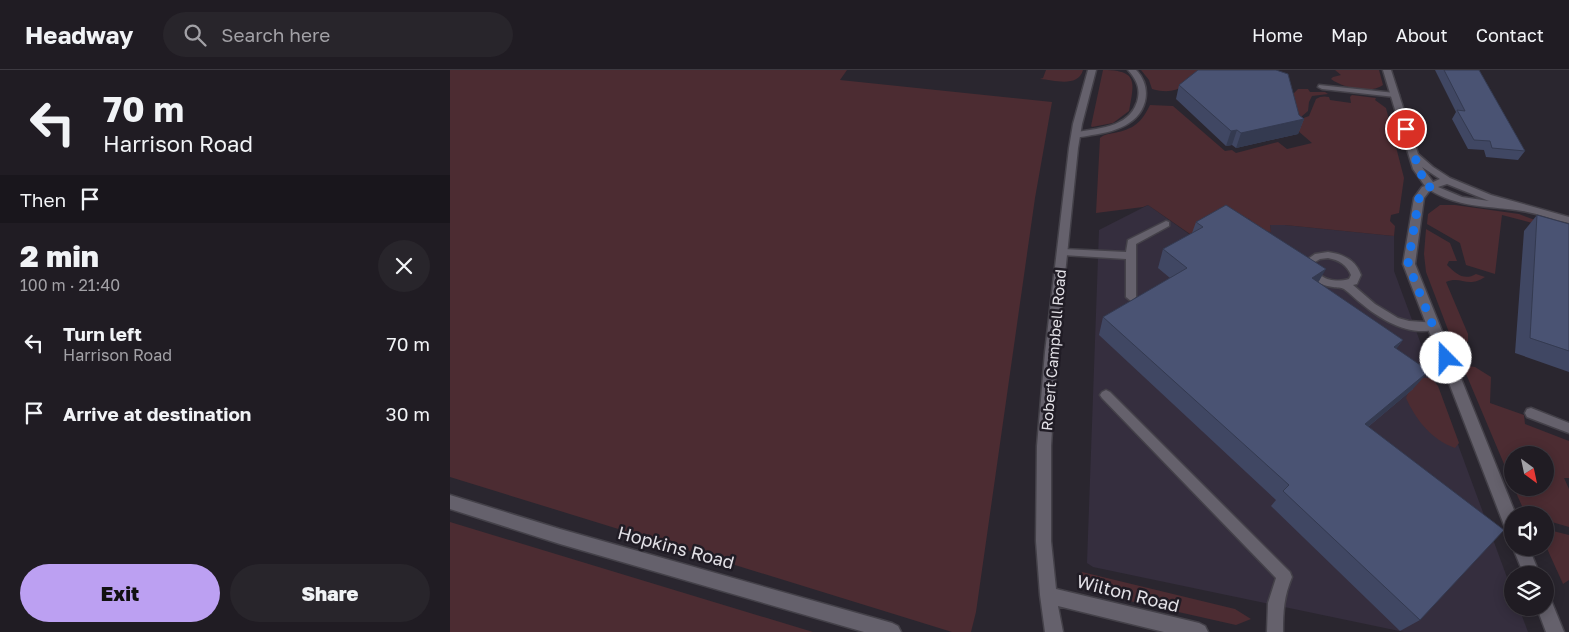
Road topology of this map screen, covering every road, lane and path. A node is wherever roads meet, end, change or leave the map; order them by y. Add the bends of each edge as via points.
1 (1092, 70) edge
2 (1132, 70) edge
3 (1387, 70) edge
4 (1322, 87) dead end
5 (1395, 95) junction
6 (1076, 135) junction
7 (1414, 154) junction
8 (1447, 180) junction
9 (1431, 186) junction
10 (1518, 207) junction
11 (1569, 220) edge
12 (1166, 224) dead end
13 (1063, 252) junction
14 (1131, 256) junction
15 (1345, 284) dead end
16 (1131, 297) dead end
17 (1433, 326) junction
18 (1106, 395) dead end
19 (1531, 413) dead end
20 (1569, 428) edge
21 (450, 502) edge
22 (1504, 506) edge
23 (1048, 595) junction
24 (1549, 616) edge
25 (892, 632) edge
26 (1054, 632) edge
27 (1200, 632) edge
28 (1275, 632) edge
29 (1555, 632) edge

1 - 6 street, Robert Campbell Road
2 - 6 lane via 1143,85 1135,115 1120,125
3 - 5 street
4 - 5 lane
5 - 7 street
6 - 13 street, Robert Campbell Road
7 - 8 street via 1430,170
7 - 9 street via 1420,173
8 - 9 street
8 - 10 street
9 - 10 street via 1460,200
9 - 17 street via 1419,198 1408,259
10 - 11 street
12 - 14 lane via 1131,242
13 - 14 lane
13 - 23 street, Robert Campbell Road via 1049,380 1044,470 1043,530
14 - 16 lane
15 - 17 lane via 1394,321
17 - 22 street
18 - 28 lane via 1285,577 1276,592
19 - 20 lane
21 - 25 street, Hopkins Road via 537,531
23 - 26 street, Robert Campbell Road
23 - 27 street, Wilton Road
24 - 29 street

